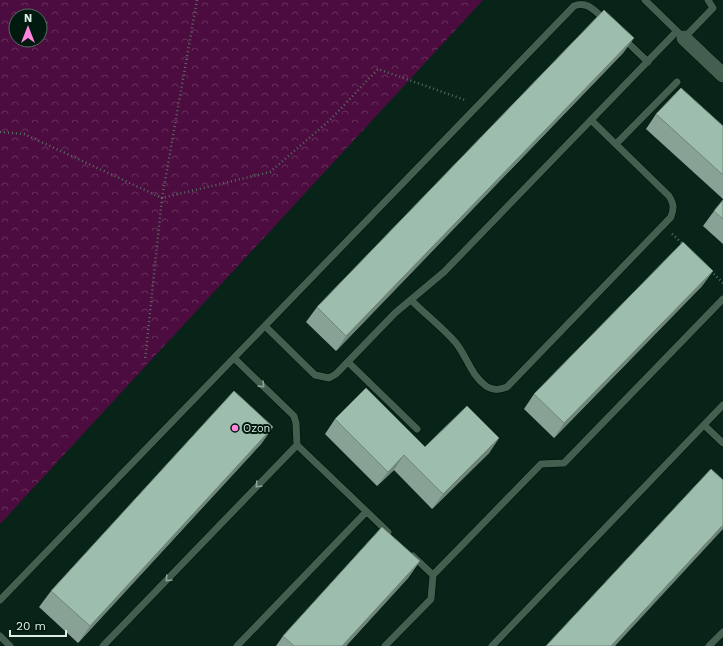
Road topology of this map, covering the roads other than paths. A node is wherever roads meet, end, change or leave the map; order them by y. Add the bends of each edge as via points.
1 (645, 0) edge
2 (708, 0) edge
3 (681, 34) junction
4 (648, 62) junction
5 (723, 75) edge
6 (677, 82) dead end
7 (591, 120) junction
8 (616, 144) junction
9 (723, 299) edge
10 (411, 300) junction
11 (265, 326) junction
12 (234, 358) junction
13 (348, 362) junction
14 (723, 405) edge
15 (704, 425) junction
16 (417, 429) dead end
17 (723, 443) edge
18 (297, 445) junction
19 (366, 512) junction
20 (394, 538) edge
21 (405, 549) edge
22 (433, 576) junction
23 (0, 600) edge
24 (723, 632) edge
25 (0, 636) edge
26 (10, 646) edge
27 (103, 646) edge
28 (237, 646) edge
29 (385, 646) edge
30 (492, 646) edge
31 (709, 646) edge

1 - 3 lane
2 - 3 lane via 713,8
3 - 4 lane
3 - 5 street
4 - 7 lane
4 - 11 lane via 591,7 579,3 574,6
6 - 8 lane
7 - 8 lane
7 - 10 lane via 444,272
8 - 10 lane via 674,202 671,217 507,387 501,390 487,387 475,375 456,344
9 - 22 lane via 564,463 541,464
10 - 13 lane
11 - 12 lane
11 - 13 lane via 322,378 336,374
12 -> 18 lane via 294,416
12 - 23 lane
13 - 16 lane
14 - 15 lane
15 - 17 lane
15 - 30 lane
18 - 19 lane
18 -> 27 lane
19 - 20 lane
19 - 28 lane
21 - 22 lane
22 - 29 lane via 431,599
24 - 31 lane
25 - 26 lane

